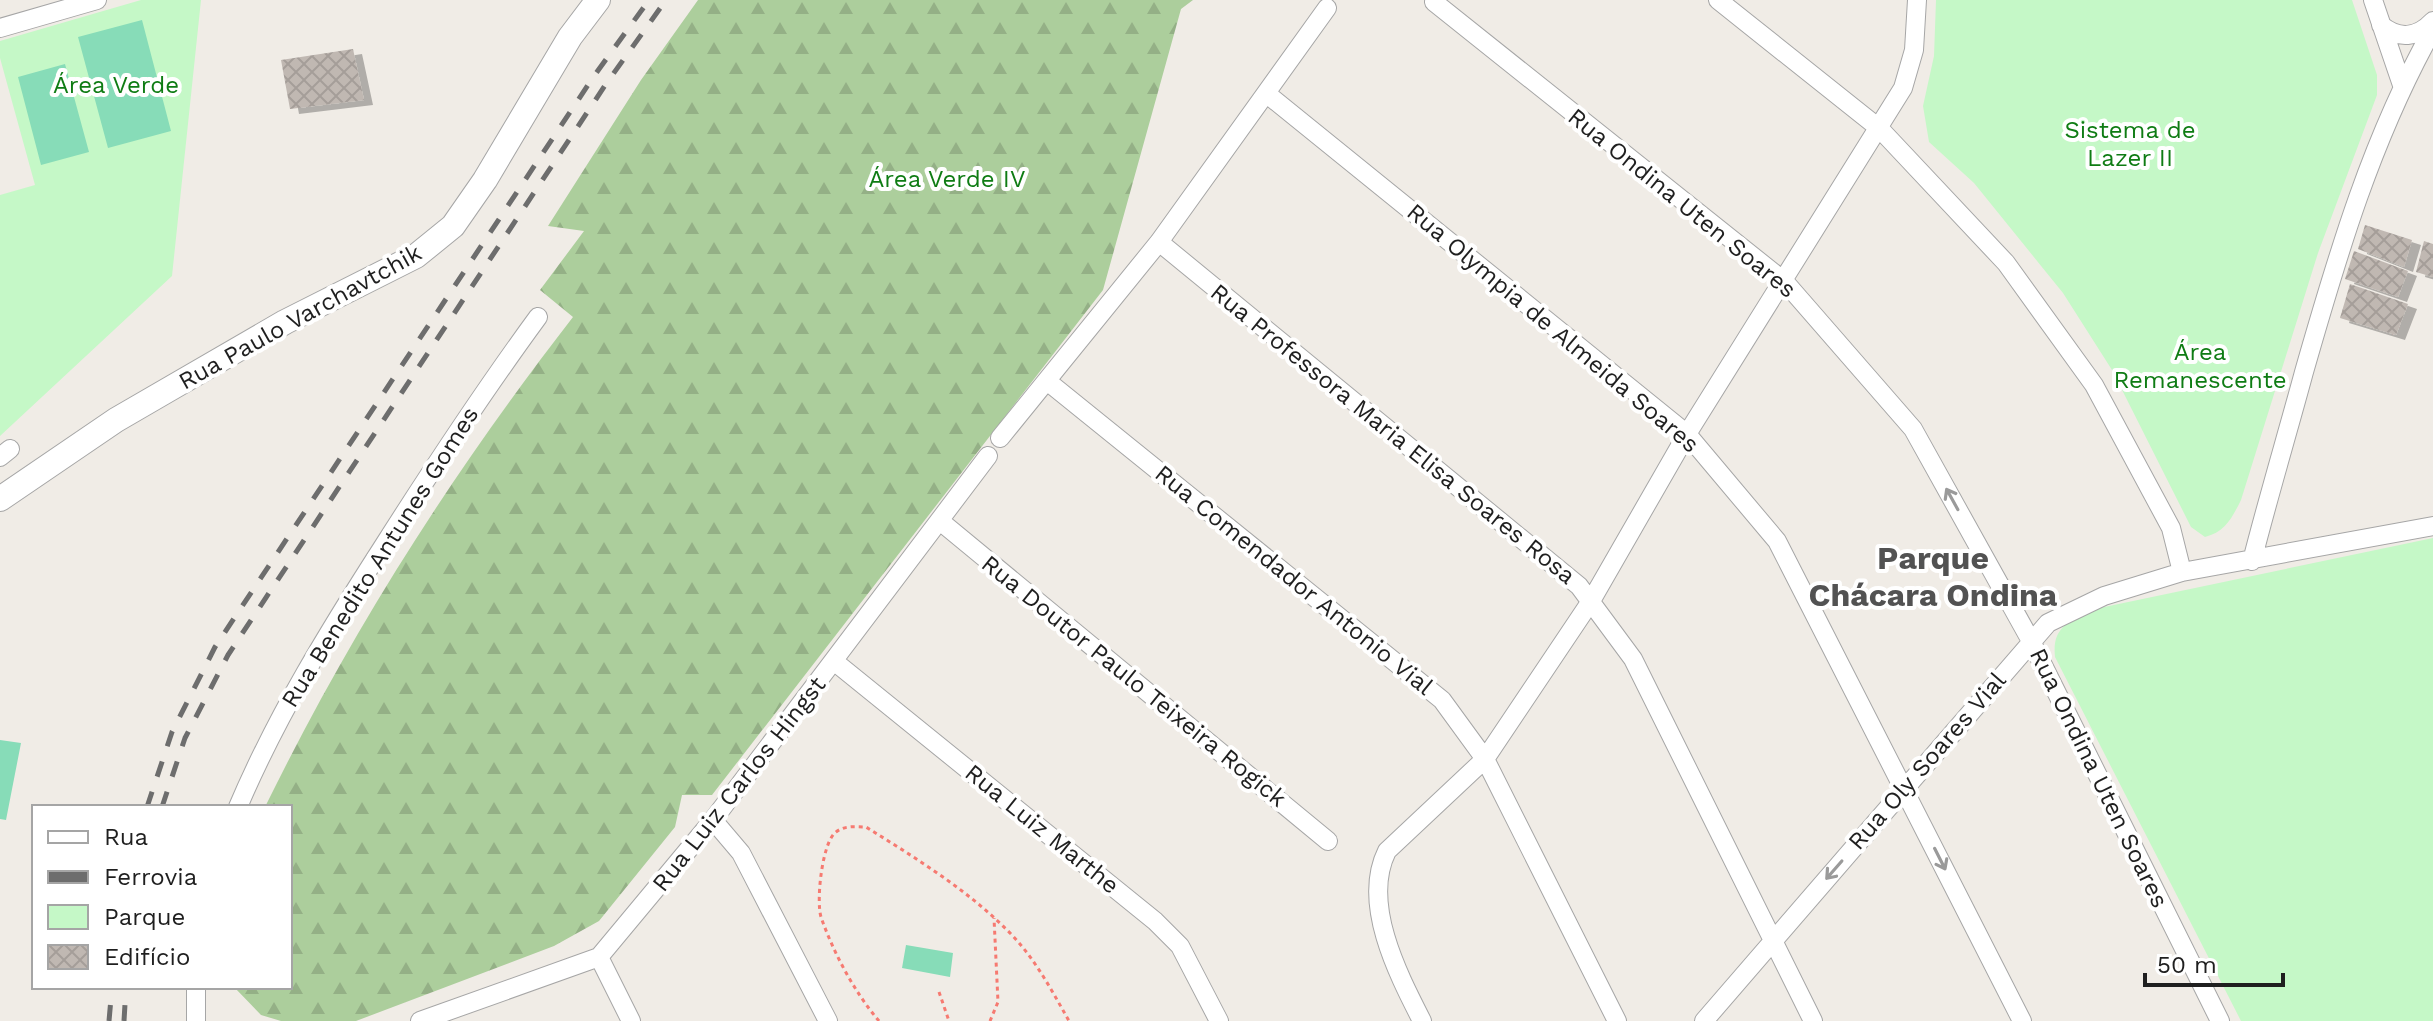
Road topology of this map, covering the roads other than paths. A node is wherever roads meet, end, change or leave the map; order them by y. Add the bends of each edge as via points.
1 (97, 0) edge
2 (598, 0) edge
3 (1917, 0) edge
4 (2373, 0) edge
5 (1433, 1) edge
6 (1721, 1) edge
7 (1332, 3) edge
8 (2433, 21) edge
9 (0, 28) edge
10 (2386, 28) junction
11 (2433, 29) edge
12 (2402, 85) junction
13 (1267, 94) junction
14 (1880, 129) junction
15 (1159, 242) junction
16 (1785, 282) junction
17 (538, 317) dead end
18 (1047, 381) junction
19 (1687, 434) junction
20 (1000, 438) dead end
21 (988, 456) dead end
22 (0, 499) edge
23 (940, 521) junction
24 (2433, 526) edge
25 (2252, 561) junction
26 (2182, 572) junction
27 (1591, 601) junction
28 (2031, 641) junction
29 (835, 662) junction
30 (1485, 759) junction
31 (1905, 789) junction
32 (239, 805) edge
33 (713, 820) junction
34 (1328, 841) dead end
35 (1773, 940) junction
36 (599, 957) junction
37 (196, 989) edge
38 (431, 1019) edge
39 (196, 1021) edge
40 (631, 1021) edge
41 (828, 1021) edge
42 (1219, 1021) edge
43 (1422, 1021) edge
44 (1617, 1021) edge
45 (1704, 1021) edge
46 (1813, 1021) edge
47 (2022, 1021) edge
48 (2220, 1021) edge

1 - 9 street
2 - 22 street, Rua Paulo Varchavtchik via 453,226 416,256 285,322 116,420
3 - 14 street via 1914,50 1903,88
4 - 10 street
5 - 16 street, Rua Ondina Uten Soares
6 - 14 street
7 - 13 street
8 - 10 street via 2414,36
10 - 12 street
11 - 12 street
12 - 25 street via 2340,247
13 - 15 street
13 - 19 street, Rua Olympia de Almeida Soares
14 - 16 street
14 - 26 street via 2006,263 2094,385 2171,528
15 - 18 street
15 - 27 street, Rua Professora Maria Elisa Soares Rosa
16 - 19 street
28 -> 16 street, Rua Ondina Uten Soares via 1913,429
17 - 32 street, Rua Benedito Antunes Gomes via 469,412 305,671
18 - 20 street
18 - 30 street, Rua Comendador Antonio Vial via 1442,700
19 - 27 street
19 - 31 street, Rua Olympia de Almeida Soares via 1777,541
21 - 23 street, Rua Luiz Carlos Hingst
23 - 29 street, Rua Luiz Carlos Hingst
23 - 34 street, Rua Doutor Paulo Teixeira Rogick
24 - 25 street, Rua Oly Soares Vial
25 - 26 street, Rua Oly Soares Vial
26 - 28 street, Rua Oly Soares Vial via 2075,607
27 - 30 street
27 - 35 street, Rua Professora Maria Elisa Soares Rosa via 1633,659
28 - 31 street, Rua Oly Soares Vial
28 - 48 street, Rua Ondina Uten Soares
29 - 33 street, Rua Luiz Carlos Hingst
29 - 42 street, Rua Luiz Marthe via 1155,921 1180,946
30 - 43 street via 1387,851 1378,873 1390,957
30 - 44 street, Rua Comendador Antonio Vial
31 -> 35 street, Rua Oly Soares Vial
31 -> 47 street, Rua Olympia de Almeida Soares
33 - 36 street, Rua Luiz Carlos Hingst
33 - 41 street via 741,853
35 - 45 street, Rua Oly Soares Vial
35 - 46 street, Rua Professora Maria Elisa Soares Rosa
36 - 38 street
36 - 40 street
37 - 39 street

